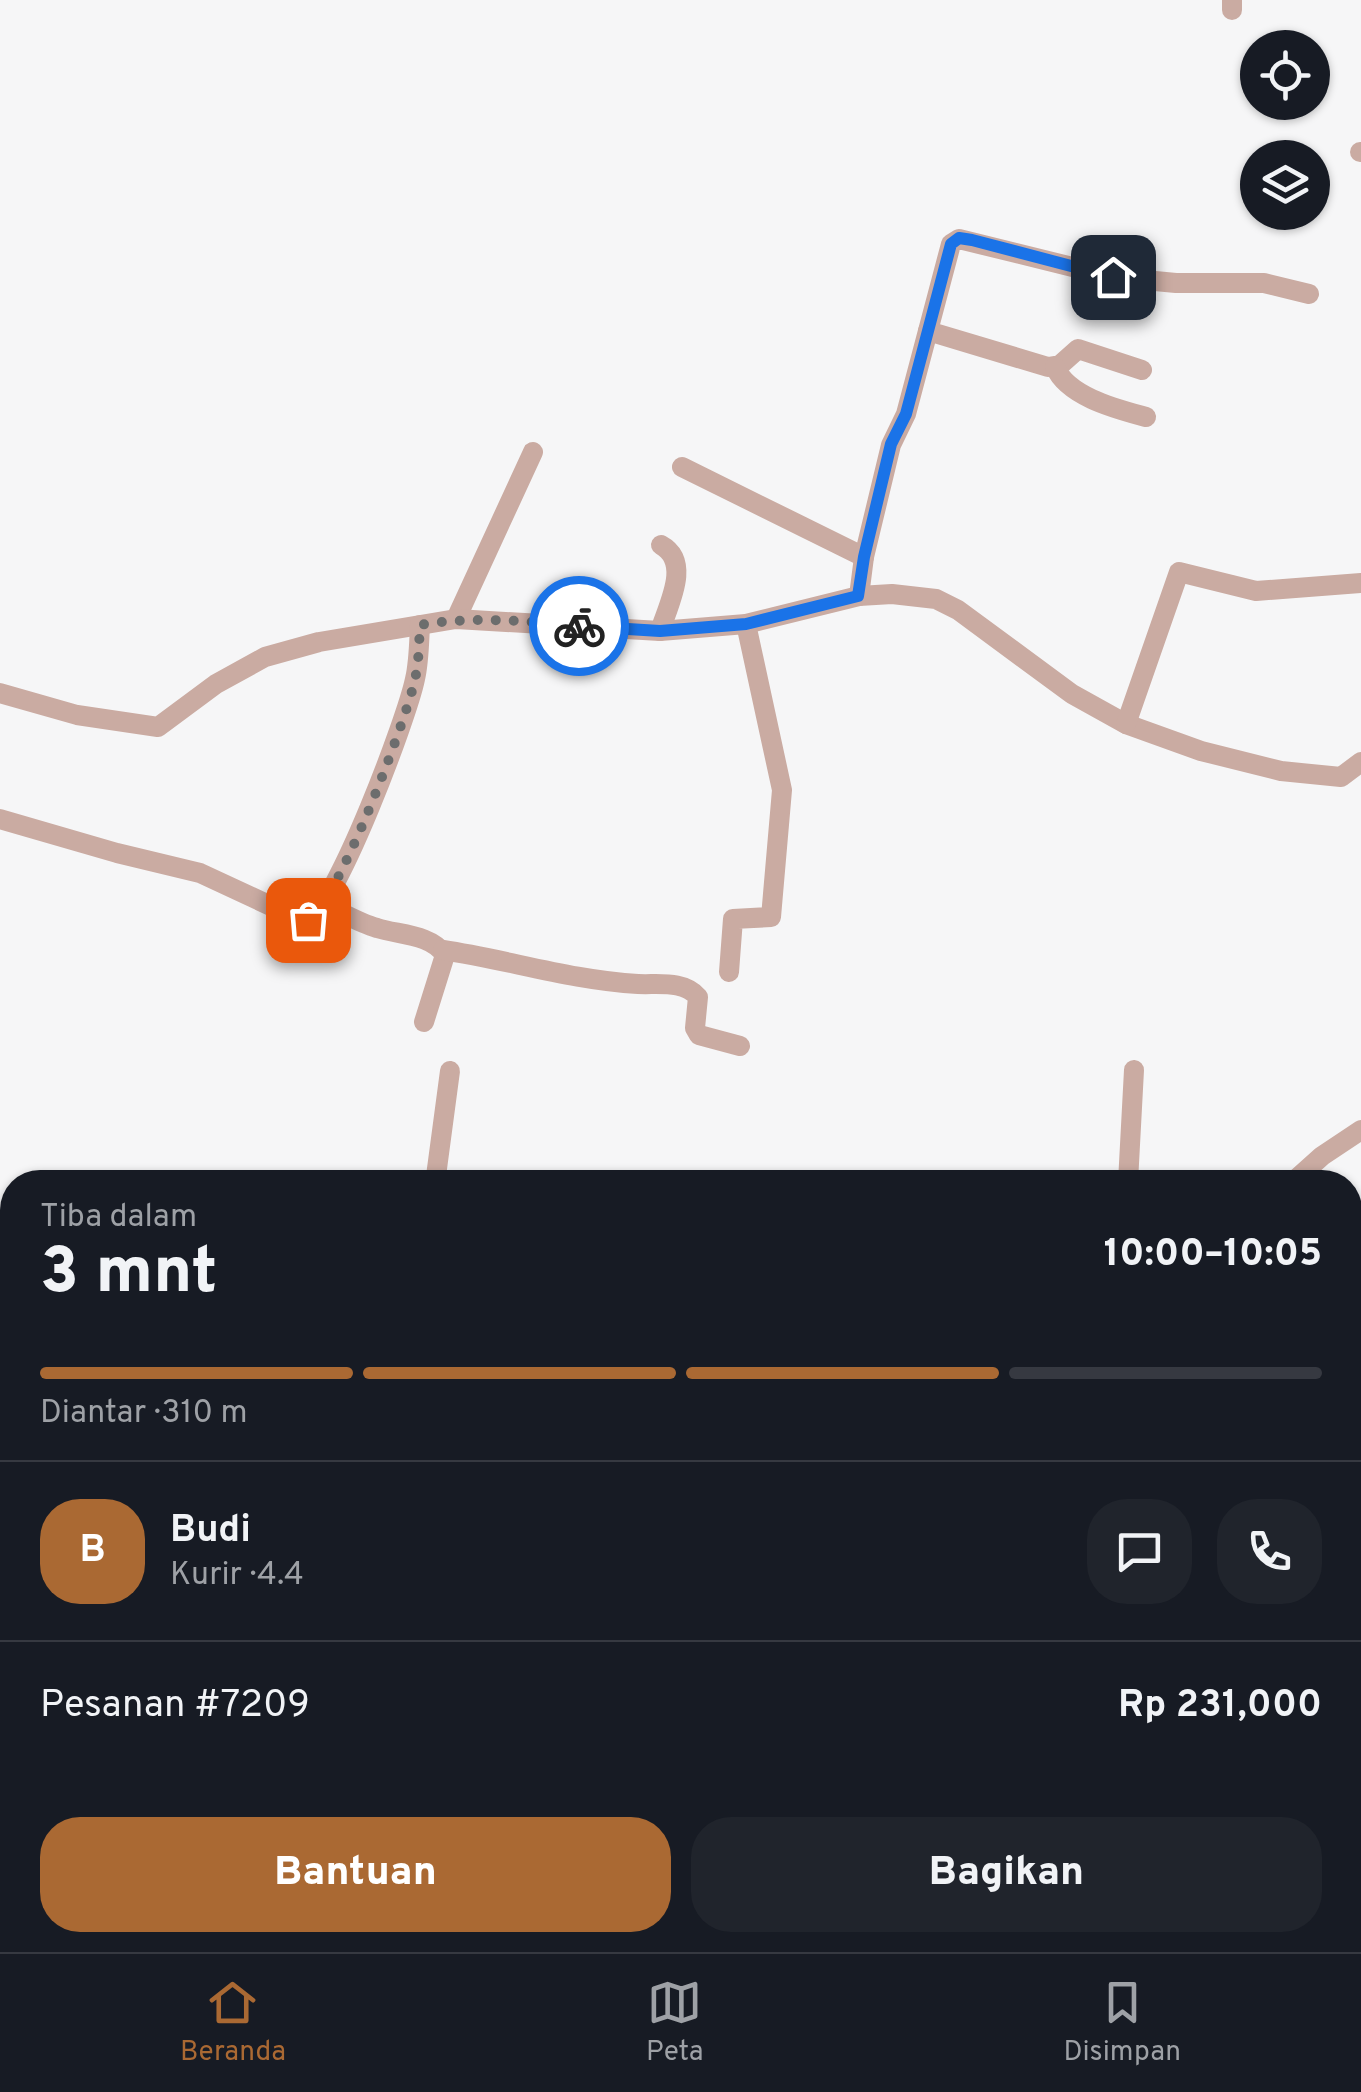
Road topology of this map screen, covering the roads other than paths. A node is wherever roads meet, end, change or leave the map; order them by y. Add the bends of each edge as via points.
1 (1309, 294) dead end
2 (928, 331) junction
3 (1055, 368) junction
4 (1142, 370) dead end
5 (1146, 417) dead end
6 (533, 452) dead end
7 (682, 468) dead end
8 (661, 546) dead end
9 (864, 557) junction
10 (1361, 583) edge
11 (858, 596) junction
12 (456, 619) junction
13 (746, 624) junction
14 (420, 625) junction
15 (660, 631) junction
16 (0, 693) edge
17 (1126, 724) junction
18 (1361, 762) edge
19 (0, 819) edge
20 (324, 904) junction
21 (443, 950) junction
22 (729, 972) dead end
23 (424, 1022) dead end
24 (740, 1046) dead end
25 (1134, 1070) dead end
26 (450, 1071) dead end
27 (1361, 1130) edge
28 (437, 1170) edge
29 (1129, 1170) edge
30 (1306, 1170) edge
31 (0, 1588) edge
32 (0, 1633) edge

1 - 2 street via 1264,283 1113,277 959,238 951,244
2 - 3 street
2 - 9 street
3 - 4 street via 1078,349
3 - 5 street via 1060,380 1080,391
6 - 12 street
7 - 9 street
8 - 15 street via 677,560 677,572
9 - 11 street
10 - 17 street via 1256,591 1179,572
11 - 13 street
11 - 17 street via 936,599
12 - 14 street
12 - 15 street
13 - 15 street
13 - 22 street via 782,790 771,917 733,919
14 - 16 street via 265,657 158,726 78,715
14 - 20 street via 405,714
17 - 18 street via 1280,771 1340,777
19 - 20 street via 200,873 301,920
20 - 21 street
21 - 23 street
21 - 24 street via 584,978 684,987 698,997 699,1035
25 - 29 street
26 - 28 street
27 - 30 street
31 - 32 street

